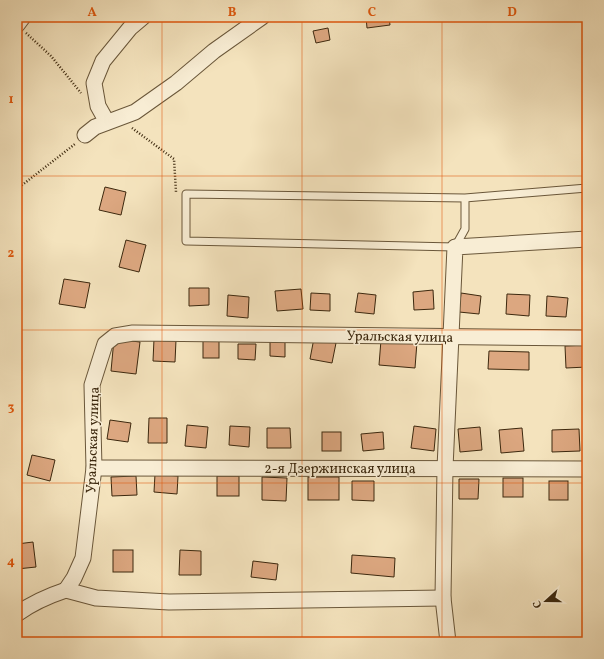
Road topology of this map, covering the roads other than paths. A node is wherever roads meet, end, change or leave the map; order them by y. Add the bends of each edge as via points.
1 (23, 17) edge
2 (144, 17) edge
3 (262, 17) edge
4 (17, 24) edge
5 (114, 121) junction
6 (85, 136) road end
7 (587, 188) edge
8 (464, 198) junction
9 (587, 239) edge
10 (455, 246) junction
11 (451, 337) junction
12 (587, 338) edge
13 (94, 468) junction
14 (445, 468) junction
15 (587, 469) edge
16 (66, 590) junction
17 (443, 598) junction
18 (17, 614) edge
19 (448, 642) edge

1 - 4 street
2 - 5 street via 130,28 102,61 94,83 98,106
3 - 5 street via 135,112
5 - 6 street via 95,127
7 - 8 lane
8 - 10 lane via 465,229
8 - 10 lane via 186,194 186,241
9 - 10 street
10 - 11 street
11 - 12 street, Уральская улица
11 - 13 street, Уральская улица via 133,333 115,336 105,344 92,386
11 - 14 street
13 - 14 street, 2-я Дзержинская улица
13 - 16 street, Уральская улица via 83,558
14 - 15 street, 2-я Дзержинская улица
14 - 17 street
16 - 17 street via 96,598 169,602
16 - 18 street via 28,606
17 - 19 street

